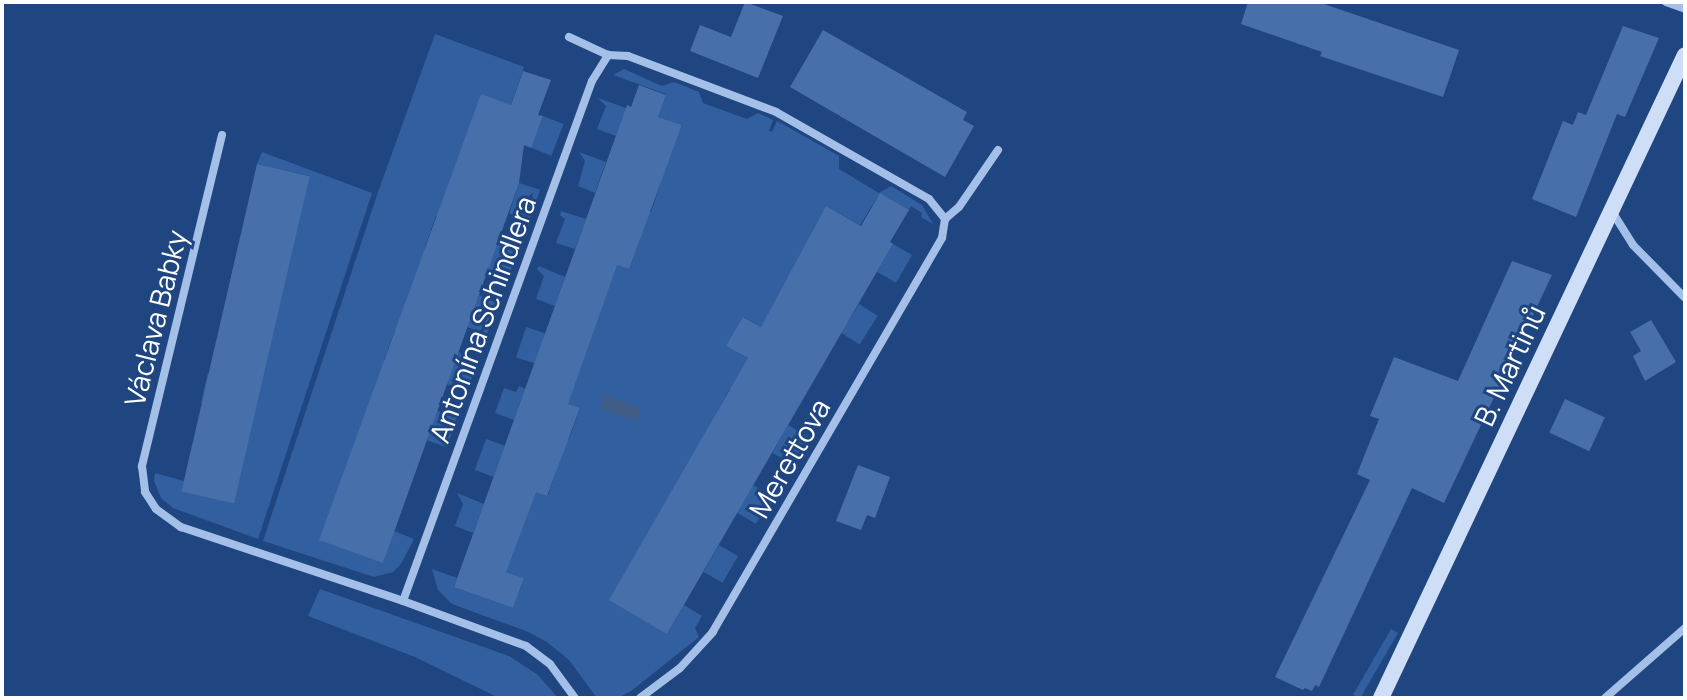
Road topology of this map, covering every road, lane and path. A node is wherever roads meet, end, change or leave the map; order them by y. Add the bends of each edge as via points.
1 (1666, 2) edge
2 (1685, 9) edge
3 (569, 37) dead end
4 (608, 55) junction
5 (1685, 55) edge
6 (222, 135) dead end
7 (998, 150) dead end
8 (1611, 210) junction
9 (945, 219) junction
10 (1685, 298) edge
11 (403, 601) junction
12 (1685, 628) edge
13 (575, 698) edge
14 (640, 698) edge
15 (1381, 698) edge
16 (1605, 698) edge

1 - 2 street
3 - 4 street
4 - 9 street via 628,56 776,112 929,199
4 - 11 street, Antonína Schindlera via 595,70
5 - 8 street, B. Martinů
6 - 11 street, Václava Babky via 141,471 145,492 156,509 181,527
7 - 9 street, Merettova
8 - 10 street via 1633,245
8 - 15 street, B. Martinů
9 - 14 street, Merettova via 942,238 713,632 680,668
11 - 13 street via 538,653
12 - 16 street

